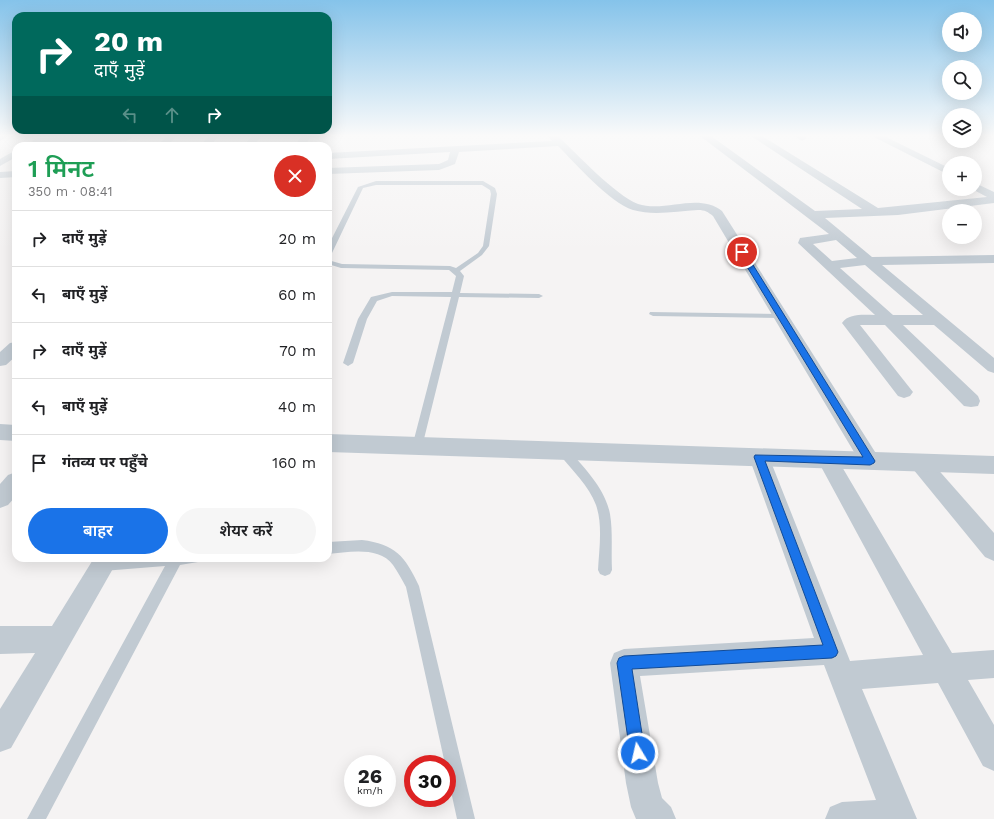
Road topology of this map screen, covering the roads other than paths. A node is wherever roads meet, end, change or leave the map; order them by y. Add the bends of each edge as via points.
1 (12, 174) edge
2 (594, 174) edge
3 (758, 174) edge
4 (816, 174) edge
5 (0, 175) edge
6 (982, 190) edge
7 (994, 197) edge
8 (994, 200) edge
9 (875, 212) junction
10 (814, 215) junction
11 (840, 236) junction
12 (332, 244) edge
13 (994, 259) edge
14 (868, 261) junction
15 (332, 263) edge
16 (828, 265) junction
17 (456, 271) junction
18 (455, 294) junction
19 (539, 296) dead end
20 (653, 314) dead end
21 (782, 316) junction
22 (889, 320) junction
23 (939, 320) junction
24 (12, 350) edge
25 (0, 361) edge
26 (348, 363) dead end
27 (994, 367) edge
28 (904, 392) dead end
29 (971, 401) dead end
30 (0, 432) edge
31 (12, 433) edge
32 (332, 443) edge
33 (417, 446) junction
34 (564, 452) junction
35 (759, 457) junction
36 (828, 461) junction
37 (870, 461) junction
38 (920, 462) junction
39 (991, 467) edge
40 (12, 485) edge
41 (0, 498) edge
42 (332, 548) edge
43 (994, 550) edge
44 (104, 562) edge
45 (174, 562) edge
46 (605, 570) dead end
47 (59, 639) junction
48 (0, 640) edge
49 (836, 664) junction
50 (994, 664) edge
51 (944, 668) junction
52 (0, 737) edge
53 (994, 755) edge
54 (899, 817) edge
55 (36, 819) edge
56 (466, 819) edge
57 (659, 819) edge
58 (842, 819) edge

1 - 5 street
2 - 21 street via 630,205 649,208 698,207 713,210 718,214
3 - 10 street
4 - 9 street
6 - 7 street
8 - 9 street
9 - 10 street
10 - 11 street
11 - 14 street
11 - 16 street via 805,241 807,246
12 - 17 lane via 361,187 376,183 483,183 493,189 494,194 486,246 480,254
13 - 14 street
14 - 16 street
14 - 23 street
15 - 17 lane via 341,266 437,267
16 - 22 street
17 - 18 lane via 460,276
18 - 19 lane
18 - 26 lane via 392,294 373,300 367,308
18 - 33 lane
20 - 21 lane
21 - 37 street
22 - 23 street
22 - 28 street via 857,320 850,323
22 - 29 street
23 - 27 street
24 - 25 street
30 - 31 street
32 - 33 street
33 - 34 street
34 - 35 street
34 - 46 lane via 600,501 604,513
35 - 36 street
35 - 49 street
36 - 37 street
36 - 51 street
37 - 38 street
38 - 39 street
38 - 43 street
40 - 41 street
42 - 56 lane via 379,548 397,560 412,586
44 - 47 street
45 - 55 lane
47 - 48 street
47 - 52 street
49 - 51 street
49 - 54 street
49 - 57 street via 624,663 642,784 648,806
50 - 51 street
51 - 53 street
54 - 58 street

